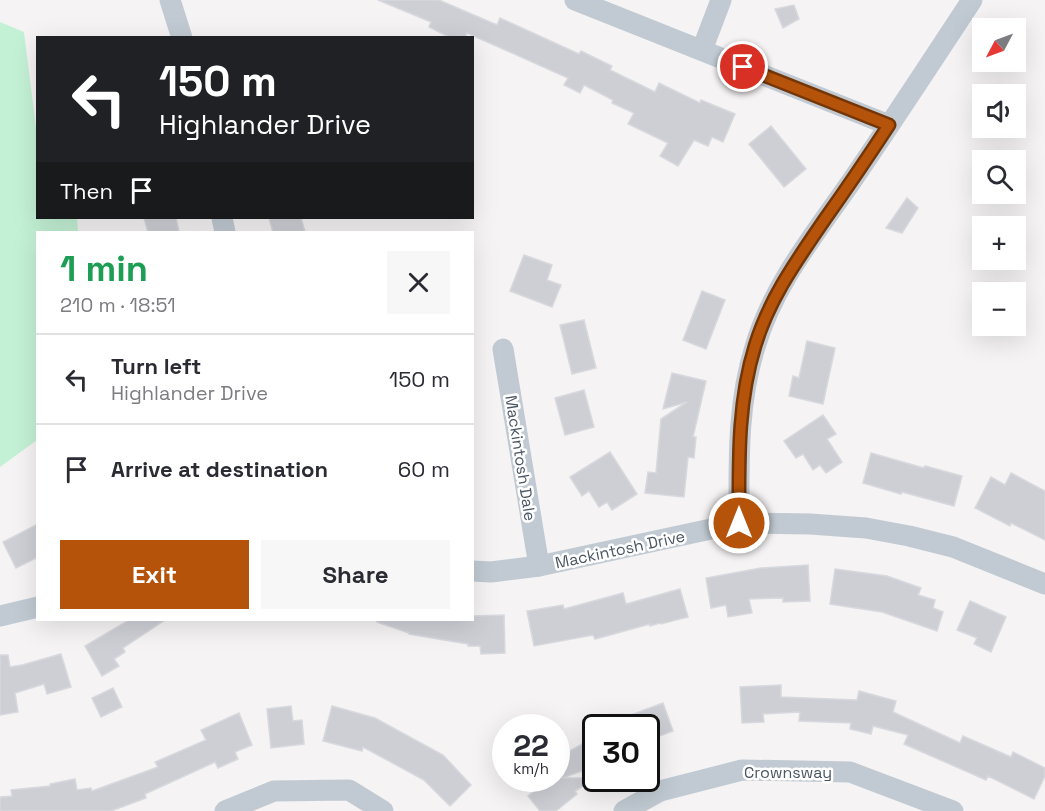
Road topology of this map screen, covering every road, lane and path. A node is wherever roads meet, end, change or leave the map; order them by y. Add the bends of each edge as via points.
1 (170, 0) edge
2 (575, 0) edge
3 (721, 0) edge
4 (972, 0) edge
5 (181, 36) edge
6 (702, 50) junction
7 (889, 125) junction
8 (503, 349) dead end
9 (739, 523) junction
10 (539, 566) junction
11 (474, 571) edge
12 (1045, 584) edge
13 (36, 607) edge
14 (0, 616) edge
15 (225, 811) edge
16 (383, 811) edge
17 (624, 811) edge
18 (953, 811) edge

1 - 5 street
2 - 6 street
3 - 6 street
4 - 7 street
6 - 7 street
7 - 9 street via 787,276 754,347 739,435
8 - 10 street, Mackintosh Dale
9 - 10 street, Mackintosh Drive
9 - 12 street, Mackintosh Drive via 866,528 909,536 953,547
10 - 11 street, Mackintosh Drive
13 - 14 street
15 - 16 street via 274,791 349,790
17 - 18 street, Crownsway via 660,791 742,770 850,772

